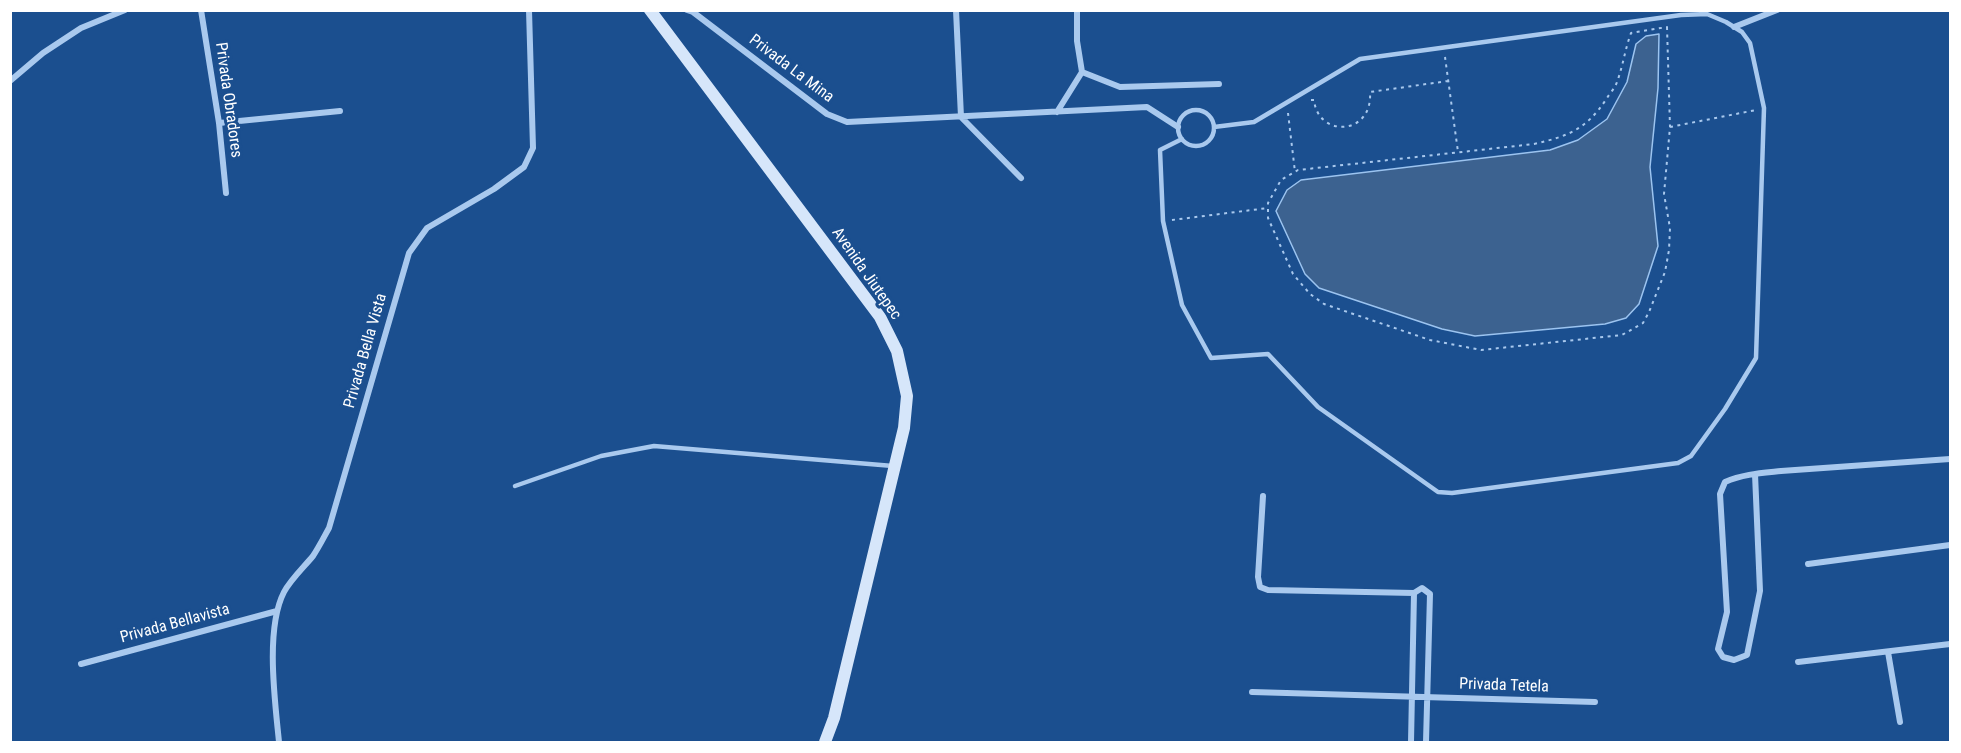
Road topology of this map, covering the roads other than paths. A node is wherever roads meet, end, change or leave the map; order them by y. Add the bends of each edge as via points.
1 (125, 10) edge
2 (201, 10) edge
3 (529, 10) edge
4 (650, 10) edge
5 (687, 10) edge
6 (956, 10) edge
7 (1077, 10) edge
8 (1777, 10) edge
9 (1734, 27) junction
10 (1082, 72) junction
11 (10, 81) edge
12 (1219, 84) dead end
13 (340, 111) dead end
14 (1057, 112) junction
15 (961, 117) junction
16 (219, 123) junction
17 (1214, 127) junction
18 (1178, 128) junction
19 (1182, 139) junction
20 (1022, 178) dead end
21 (226, 193) dead end
22 (1950, 459) edge
23 (896, 466) junction
24 (1755, 474) junction
25 (515, 486) dead end
26 (1263, 496) dead end
27 (1950, 544) edge
28 (1808, 564) dead end
29 (1414, 593) junction
30 (277, 610) junction
31 (1950, 644) edge
32 (1888, 652) junction
33 (1798, 662) dead end
34 (81, 664) dead end
35 (1252, 692) dead end
36 (1412, 697) junction
37 (1427, 697) junction
38 (1595, 702) dead end
39 (1900, 722) dead end
40 (279, 742) edge
41 (825, 742) edge
42 (1411, 742) edge
43 (1426, 742) edge

1 - 11 street via 81,28
2 - 16 street, Privada Obradores
3 - 30 street, Privada Bella Vista via 533,148 524,167 427,228 409,253 329,528 315,553 285,590
4 - 23 main road, Avenida Jiutepec via 880,317 897,351 908,396
5 - 15 street, Privada La Mina via 827,114 848,122
6 - 15 street
7 - 10 street
8 - 9 street
9 - 17 lane via 1707,14 1681,15 1360,59 1254,122
9 - 19 lane via 1750,43 1764,108 1756,358 1691,456 1678,463 1438,492 1318,407 1268,354 1211,358 1182,305 1163,221 1160,150
10 - 12 street via 1120,87
10 - 14 street
13 - 16 street
14 - 15 street, Privada La Mina
14 - 18 street, Privada La Mina via 1147,107
15 - 20 street
16 - 21 street, Privada Obradores
17 - 18 lane via 1208,114 1197,110 1186,113
17 - 19 lane via 1204,144 1192,146
18 - 19 lane
22 - 24 street
23 - 25 lane via 654,446 601,456
23 - 41 main road, Avenida Jiutepec
24 - 24 street via 1760,591 1747,655 1734,660 1723,657 1718,649 1727,612 1720,494 1725,482
26 - 29 street via 1260,587
27 - 28 street
29 - 36 street
29 - 37 street via 1422,588 1430,594
30 - 34 street, Privada Bellavista
30 - 40 street, Privada Bella Vista via 274,633
31 - 32 street
32 - 33 street
32 - 39 street
35 - 36 street, Privada Tetela
36 - 37 street, Privada Tetela
36 - 42 street
37 - 38 street, Privada Tetela
37 - 43 street

